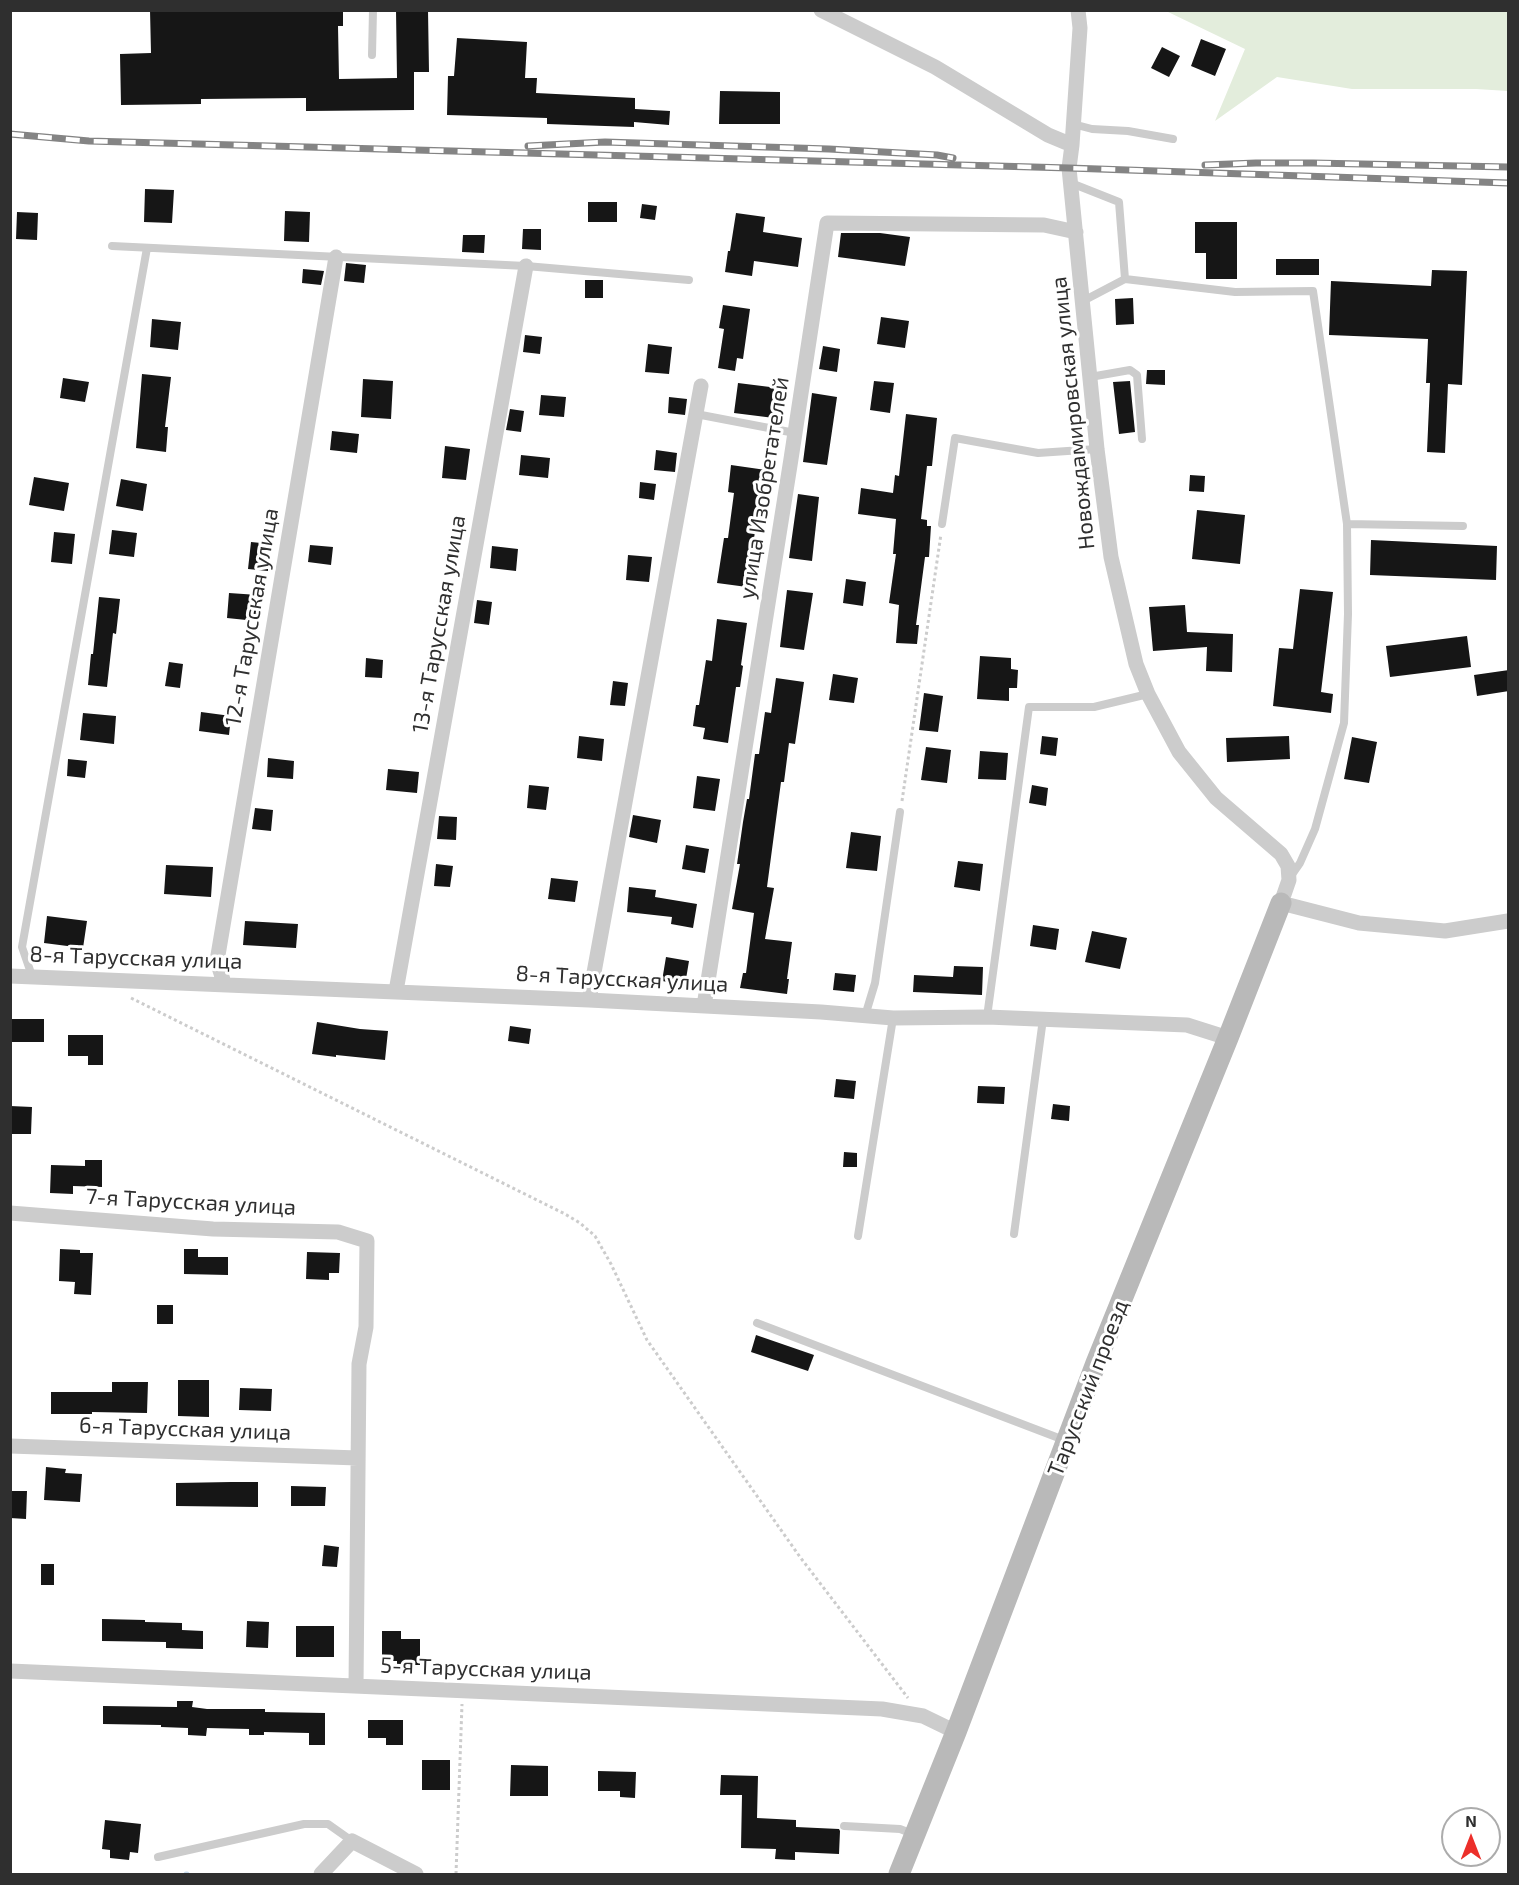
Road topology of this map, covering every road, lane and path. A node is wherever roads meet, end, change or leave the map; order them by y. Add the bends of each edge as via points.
1 (374, 10) edge
2 (821, 10) edge
3 (1078, 10) edge
4 (372, 55) dead end
5 (1073, 124) junction
6 (1173, 139) dead end
7 (1072, 145) junction
8 (1071, 183) junction
9 (1076, 232) junction
10 (112, 246) dead end
11 (147, 248) junction
12 (336, 257) junction
13 (526, 266) junction
14 (1125, 279) junction
15 (689, 280) dead end
16 (1083, 302) junction
17 (1090, 377) junction
18 (701, 386) dead end
19 (696, 414) junction
20 (795, 433) junction
21 (1142, 439) dead end
22 (1096, 449) junction
23 (942, 524) joint
24 (1347, 524) junction
25 (1463, 526) dead end
26 (1148, 694) junction
27 (900, 812) joint
28 (1289, 880) junction
29 (1281, 903) junction
30 (1509, 921) edge
31 (10, 976) edge
32 (32, 976) junction
33 (224, 983) junction
34 (396, 991) junction
35 (128, 996) dead end
36 (589, 1000) junction
37 (704, 1006) junction
38 (865, 1016) junction
39 (987, 1017) junction
40 (893, 1018) junction
41 (1043, 1019) junction
42 (1228, 1038) junction
43 (10, 1213) edge
44 (1014, 1234) dead end
45 (858, 1236) dead end
46 (757, 1323) dead end
47 (1067, 1441) junction
48 (10, 1446) edge
49 (358, 1458) junction
50 (10, 1671) edge
51 (356, 1686) junction
52 (463, 1691) junction
53 (923, 1716) junction
54 (956, 1732) junction
55 (844, 1826) dead end
56 (915, 1835) junction
57 (352, 1840) junction
58 (158, 1857) dead end
59 (321, 1875) edge
60 (416, 1875) edge
61 (456, 1875) edge
62 (899, 1875) edge

1 - 4 lane
2 - 7 street via 935,67 1048,135
3 - 5 street, Новождамировская улица
5 - 6 lane
5 - 7 street, Новождамировская улица
7 - 8 street, Новождамировская улица
8 - 9 street, Новождамировская улица
8 - 14 lane via 1119,202
9 - 16 street, Новождамировская улица
9 - 20 street, улица Изобретателей via 1044,225 827,223
10 - 11 lane
11 - 12 lane
11 - 32 lane via 22,947
12 - 13 lane
12 - 33 street, 12-я Тарусская улица via 217,961
13 - 15 lane
13 - 34 street, 13-я Тарусская улица
14 - 16 lane
14 - 24 lane via 1235,292 1313,291
16 - 17 street, Новождамировская улица
17 - 21 lane via 1130,370 1137,375
17 - 22 street, Новождамировская улица
18 - 19 street
19 - 20 lane
19 - 36 street
20 - 37 street, улица Изобретателей
22 - 23 lane via 1038,453 955,438
22 - 26 street, Новождамировская улица via 1111,557 1136,664
23 - 27 path
24 - 25 lane
24 - 28 lane via 1344,723 1314,829
26 - 28 street, Новождамировская улица via 1179,752 1216,798 1281,854 1288,866
26 - 39 lane via 1094,707 1029,707
27 - 38 lane via 875,983
28 - 29 street
29 - 30 street via 1359,923 1444,931
29 - 42 street, Тарусский проезд
31 - 32 street, 8-я Тарусская улица
32 - 33 street, 8-я Тарусская улица
33 - 34 street, 8-я Тарусская улица
34 - 36 street, 8-я Тарусская улица
35 - 53 path via 565,1214 595,1236 646,1340 800,1557
36 - 37 street, 8-я Тарусская улица
37 - 38 street, 8-я Тарусская улица
38 - 40 street, 8-я Тарусская улица
39 - 40 street, 8-я Тарусская улица
39 - 41 street, 8-я Тарусская улица
40 - 45 lane
41 - 42 street, 8-я Тарусская улица via 1187,1025
41 - 44 lane
42 - 47 street, Тарусский проезд
43 - 49 street, 7-я Тарусская улица via 213,1229 338,1232 367,1241
46 - 47 lane
47 - 54 street, Тарусский проезд
48 - 49 street, 6-я Тарусская улица
49 - 51 street
50 - 51 street, 5-я Тарусская улица
51 - 52 street, 5-я Тарусская улица
52 - 53 street, 5-я Тарусская улица via 882,1709
52 - 61 path
53 - 54 street, 5-я Тарусская улица
54 - 56 street, Тарусский проезд
55 - 56 lane via 900,1829
56 - 62 street, Тарусский проезд
57 - 58 lane via 328,1824 304,1824
57 - 59 street
57 - 60 street

